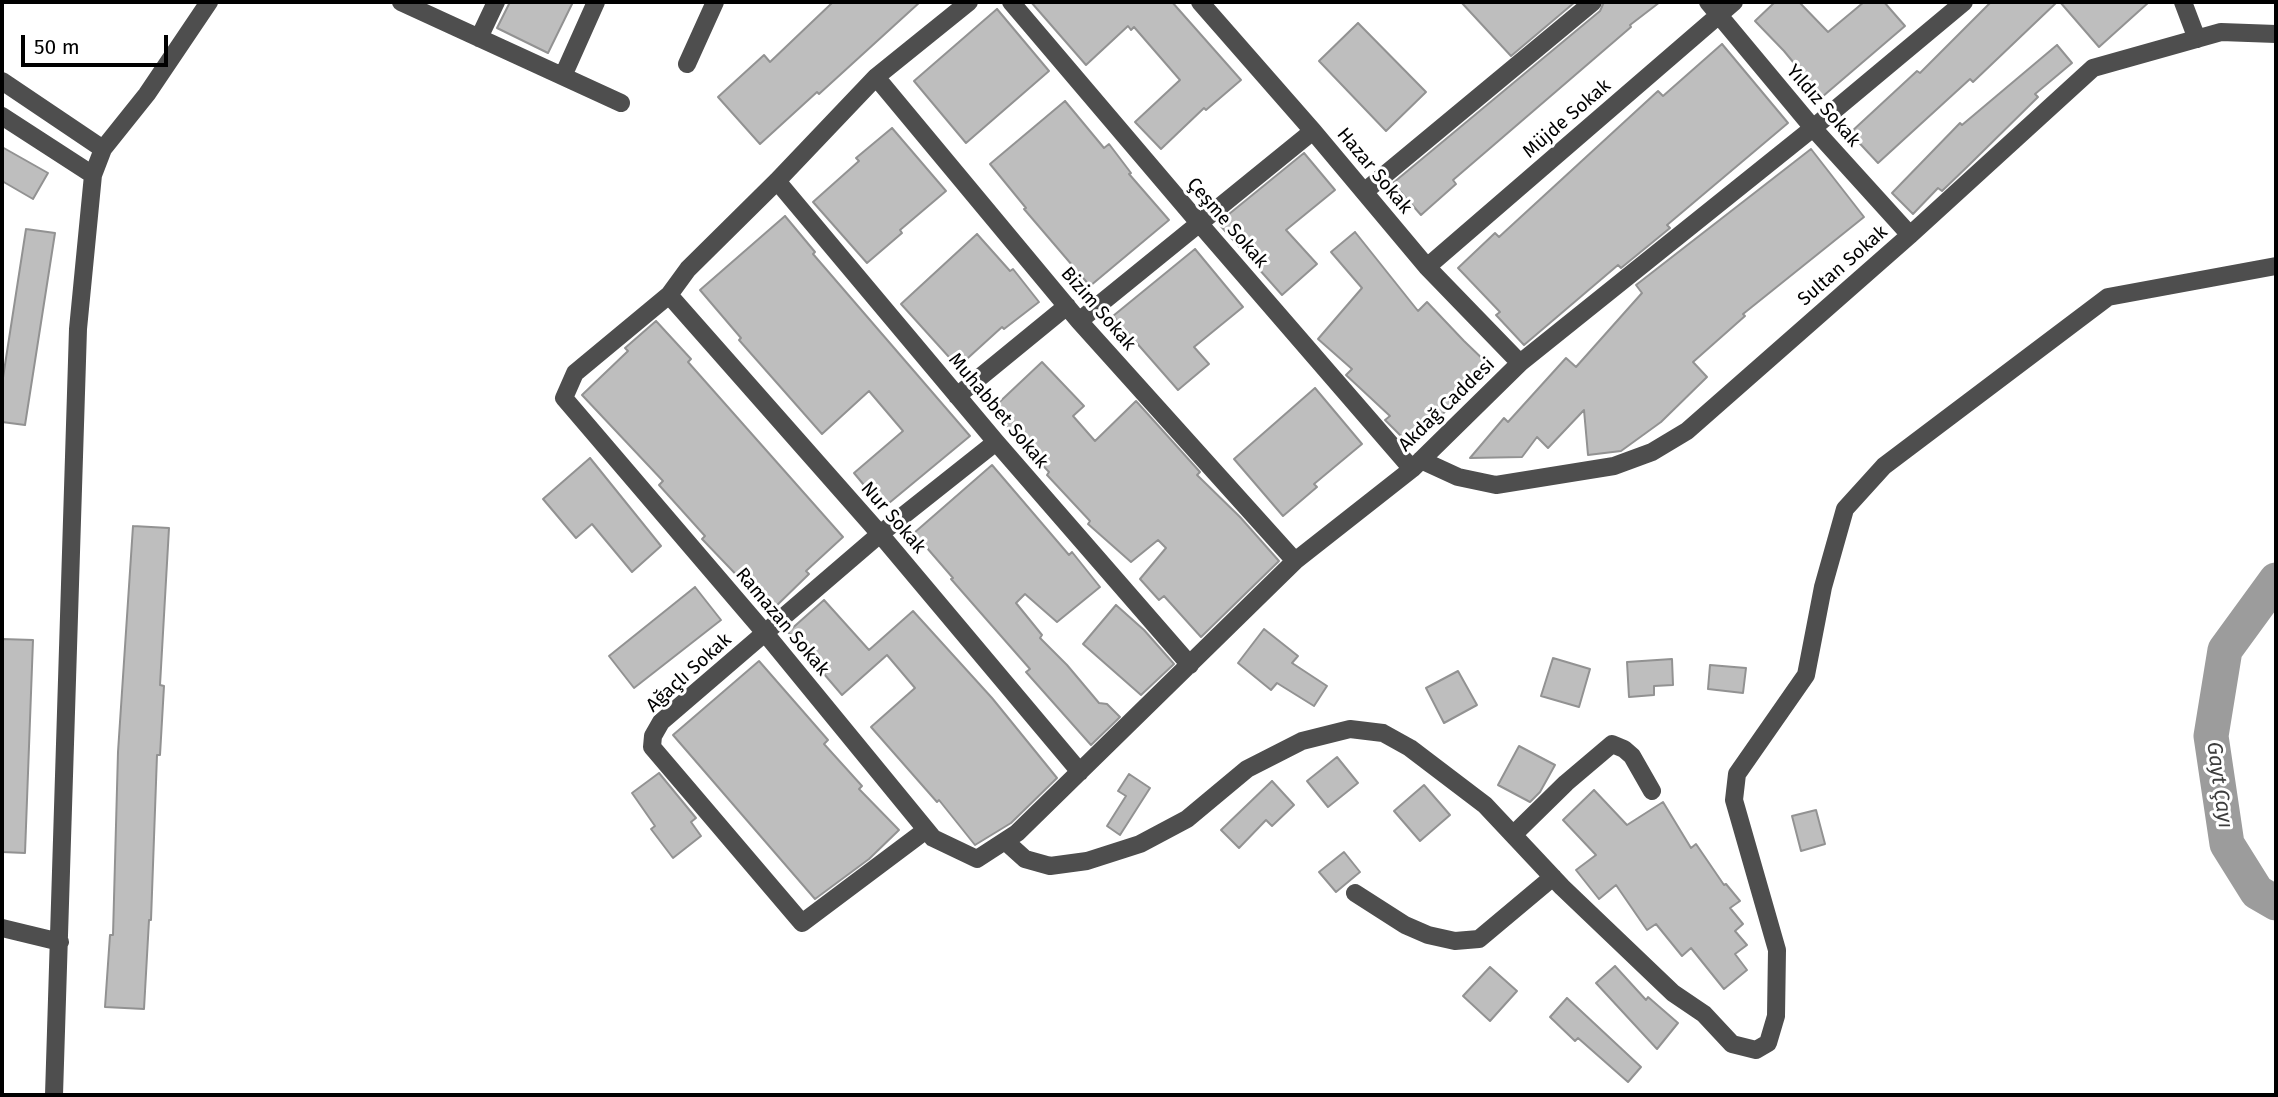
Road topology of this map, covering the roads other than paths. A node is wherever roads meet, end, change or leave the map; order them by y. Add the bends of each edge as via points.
1 (209, 2) edge
2 (401, 2) edge
3 (496, 2) edge
4 (596, 2) edge
5 (715, 2) edge
6 (969, 2) edge
7 (1011, 2) edge
8 (1200, 2) edge
9 (1593, 2) edge
10 (1734, 2) edge
11 (1964, 2) edge
12 (2183, 2) edge
13 (1713, 9) edge
14 (2276, 34) edge
15 (479, 38) junction
16 (2197, 39) junction
17 (687, 64) dead end
18 (563, 76) junction
19 (876, 77) junction
20 (2, 81) edge
21 (621, 103) dead end
22 (2, 116) edge
23 (1813, 128) junction
24 (1313, 131) junction
25 (103, 149) junction
26 (93, 175) junction
27 (777, 181) junction
28 (1364, 192) junction
29 (1199, 223) junction
30 (1910, 235) junction
31 (2276, 266) edge
32 (1427, 267) junction
33 (669, 295) junction
34 (1067, 306) junction
35 (1079, 321) junction
36 (1520, 363) junction
37 (957, 396) junction
38 (996, 442) junction
39 (1417, 465) junction
40 (880, 534) junction
41 (1295, 561) junction
42 (765, 633) junction
43 (1190, 665) junction
44 (1080, 772) junction
45 (1652, 791) dead end
46 (926, 830) junction
47 (1513, 835) junction
48 (1005, 841) junction
49 (977, 859) joint
50 (1553, 877) junction
51 (1355, 893) dead end
52 (2, 928) edge
53 (60, 942) junction
54 (54, 1095) edge

1 - 25 street via 147,94
2 - 15 street
3 - 15 street
4 - 18 street
5 - 17 street
6 - 19 street
7 - 29 street, Çeşme Sokak
8 - 24 street, Hazar Sokak
9 - 28 street
10 - 13 street, Müjde Sokak
11 - 23 street, Akdağ Caddesi
12 - 16 street
13 - 23 street, Yıldız Sokak
13 - 32 street, Müjde Sokak
14 - 16 street, Sultan Sokak via 2221,32
15 - 18 street
16 - 30 street, Sultan Sokak via 2094,68
18 - 21 street
19 - 27 street
19 - 34 street, Bizim Sokak
20 - 25 street
22 - 26 street
23 - 30 street, Yıldız Sokak
23 - 36 street, Akdağ Caddesi
24 - 28 street, Hazar Sokak
24 - 29 street
25 - 26 street
26 - 53 street via 78,329
27 - 33 street via 688,269
27 - 37 street, Muhabbet Sokak
28 - 32 street, Hazar Sokak
29 - 35 street
29 - 39 street, Çeşme Sokak
30 - 39 street, Sultan Sokak via 1687,431 1652,452 1614,466 1496,485
31 - 50 street via 2108,297 1884,466 1845,509 1823,587 1806,675 1737,774 1734,800 1777,950 1776,1016 1768,1043 1756,1050 1732,1044
32 - 36 street, Hazar Sokak
33 - 40 street, Nur Sokak
33 - 42 street, Ramazan Sokak via 575,373 564,398
34 - 35 street, Bizim Sokak
34 - 37 street
35 - 41 street, Bizim Sokak
36 - 39 street, Akdağ Caddesi
37 - 38 street, Muhabbet Sokak
38 - 40 street, Ağaçlı Sokak
38 - 43 street, Muhabbet Sokak
39 - 41 street, Akdağ Caddesi
40 - 42 street, Ağaçlı Sokak
40 - 44 street, Nur Sokak
41 - 43 street, Akdağ Caddesi
42 - 46 street, Ramazan Sokak
42 - 46 street, Ağaçlı Sokak via 661,722 652,747 802,923
43 - 44 street, Akdağ Caddesi
44 - 48 street, Akdağ Caddesi
45 - 47 street via 1632,756 1612,744
46 - 49 street, Ramazan Sokak
47 - 48 street via 1485,805 1410,748 1383,733 1350,729 1302,741 1247,769 1187,819 1140,844 1087,861 1050,866 1025,859
47 - 50 street
48 - 49 street, Akdağ Caddesi
50 - 51 street via 1479,939 1455,941 1405,925
52 - 53 street
53 - 54 street

